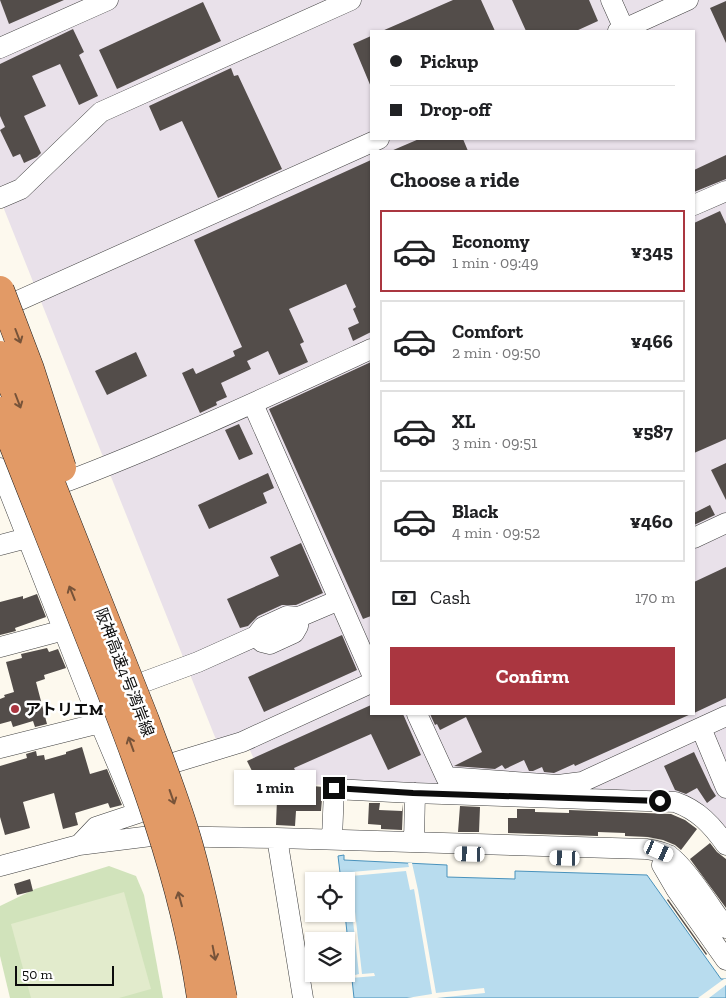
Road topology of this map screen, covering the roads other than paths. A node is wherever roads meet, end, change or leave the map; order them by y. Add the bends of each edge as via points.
1 (108, 0) edge
2 (350, 0) edge
3 (611, 0) edge
4 (688, 0) edge
5 (621, 30) edge
6 (0, 48) edge
7 (377, 140) edge
8 (726, 191) edge
9 (0, 198) edge
10 (695, 205) edge
11 (0, 290) edge
12 (0, 310) edge
13 (370, 349) edge
14 (0, 355) edge
15 (253, 404) junction
16 (0, 412) edge
17 (0, 468) edge
18 (60, 484) dead end
19 (726, 523) edge
20 (27, 538) junction
21 (695, 538) edge
22 (0, 545) edge
23 (340, 600) junction
24 (64, 630) junction
25 (0, 647) edge
26 (370, 670) edge
27 (144, 682) dead end
28 (370, 683) edge
29 (417, 715) edge
30 (726, 716) edge
31 (145, 720) junction
32 (100, 723) junction
33 (701, 728) junction
34 (0, 748) edge
35 (173, 763) dead end
36 (726, 788) edge
37 (415, 793) junction
38 (277, 838) junction
39 (414, 842) junction
40 (334, 844) junction
41 (79, 845) junction
42 (726, 845) edge
43 (666, 860) junction
44 (0, 866) edge
45 (726, 928) edge
46 (726, 960) edge
47 (201, 998) edge
48 (223, 998) edge
49 (303, 998) edge

1 - 6 street
2 - 9 street via 101,112 21,189
3 - 5 street
4 - 5 street
7 - 12 street
8 - 10 street
11 -> 31 highway, bridge via 30,369
13 - 15 street
14 -> 31 highway, 阪神高速4号湾岸線, bridge
15 - 18 street
15 - 23 street
47 -> 16 highway, 阪神高速4号湾岸線, bridge via 184,914 148,790
17 - 20 street
19 - 21 street
20 - 22 street
20 - 24 street
23 - 26 street
23 - 27 street via 299,617 294,633 270,644 256,636
24 - 25 street
24 - 32 street
28 - 35 street via 242,742
29 - 33 street via 446,777 558,784 582,782
30 - 33 street
31 -> 48 highway, 阪神高速4号湾岸線, bridge via 188,844
32 - 34 street
32 - 41 street via 138,813 96,827
33 - 36 street
37 - 39 street
37 - 40 street via 334,788
37 - 42 street via 675,802 685,805 712,825
38 - 40 street
38 - 41 street via 151,836
38 - 49 street
39 - 40 street
39 - 43 street via 646,849 659,851
40 - 43 street
41 - 44 street
43 - 45 street via 679,864
43 - 46 street via 676,889

